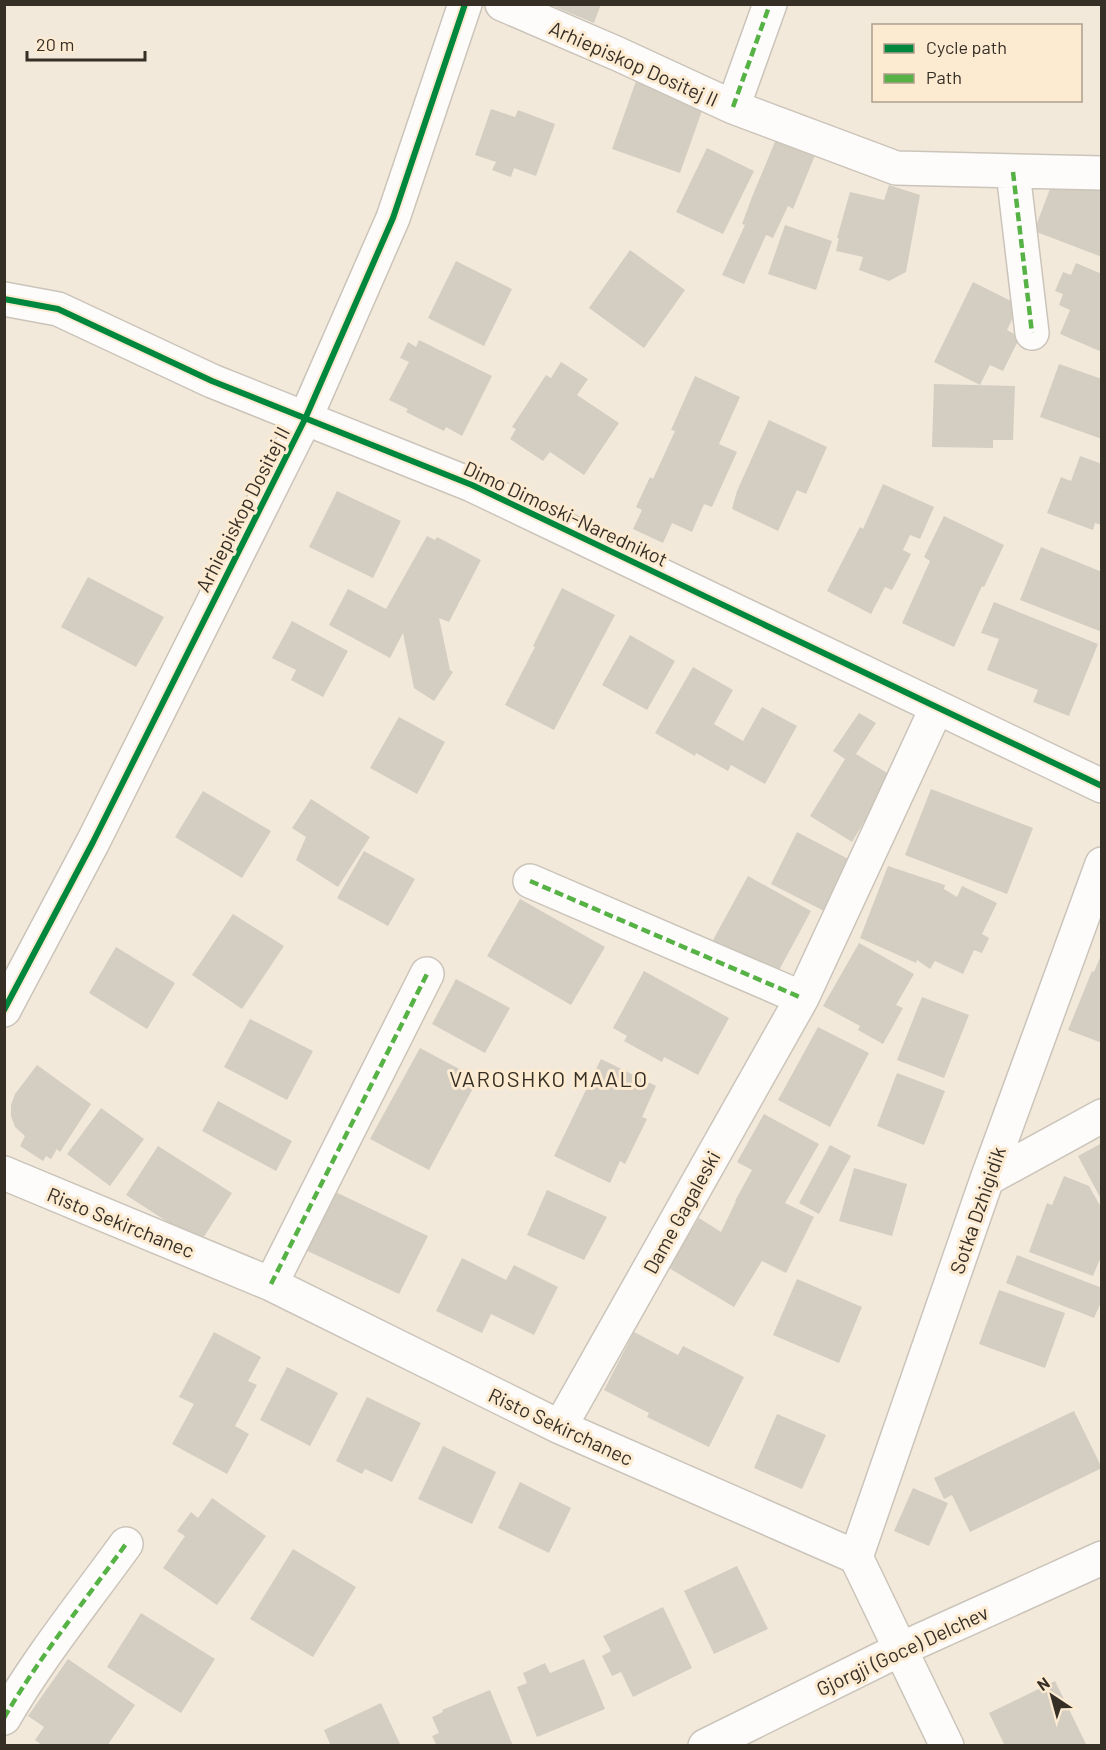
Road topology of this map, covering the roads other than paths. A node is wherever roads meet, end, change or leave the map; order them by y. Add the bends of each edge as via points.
1 (465, 4) edge
2 (502, 4) edge
3 (770, 4) edge
4 (733, 107) junction
5 (1013, 172) junction
6 (1101, 174) edge
7 (4, 299) edge
8 (1032, 333) dead end
9 (305, 419) junction
10 (937, 707) junction
11 (1101, 786) edge
12 (1101, 864) edge
13 (530, 881) dead end
14 (427, 974) dead end
15 (802, 998) junction
16 (4, 1010) edge
17 (1101, 1116) edge
18 (4, 1173) edge
19 (987, 1179) junction
20 (271, 1284) junction
21 (560, 1427) junction
22 (126, 1544) dead end
23 (856, 1557) junction
24 (1101, 1558) edge
25 (901, 1648) junction
26 (4, 1718) edge
27 (705, 1746) edge
28 (947, 1746) edge

1 - 9 street, Arhiepiskop Dositej II via 393,218
2 - 4 street, Arhiepiskop Dositej II
3 - 4 street, Arhiepiskop Dositej II
4 - 5 street, Arhiepiskop Dositej II via 896,168
5 - 6 street, Arhiepiskop Dositej II
5 - 8 street
7 - 9 street, Dimo Dimoski-Narednikot via 58,309 212,381
9 - 10 street, Dimo Dimoski-Narednikot via 472,485
9 - 16 street, Arhiepiskop Dositej II via 93,842
10 - 11 street, Dimo Dimoski-Narednikot
10 - 15 street, Dame Gagaleski
12 - 19 street, Sotka Dzhigidik
13 - 15 street
14 - 20 street
15 - 21 street, Dame Gagaleski
17 - 19 street
18 - 20 street, Risto Sekirchanec
19 - 23 street, Sotka Dzhigidik
20 - 21 street, Risto Sekirchanec
21 - 23 street, Risto Sekirchanec
22 - 26 street via 64,1626
23 - 25 street
24 - 25 street, Gjorgji (Goce) Delchev
25 - 27 street, Gjorgji (Goce) Delchev
25 - 28 street

